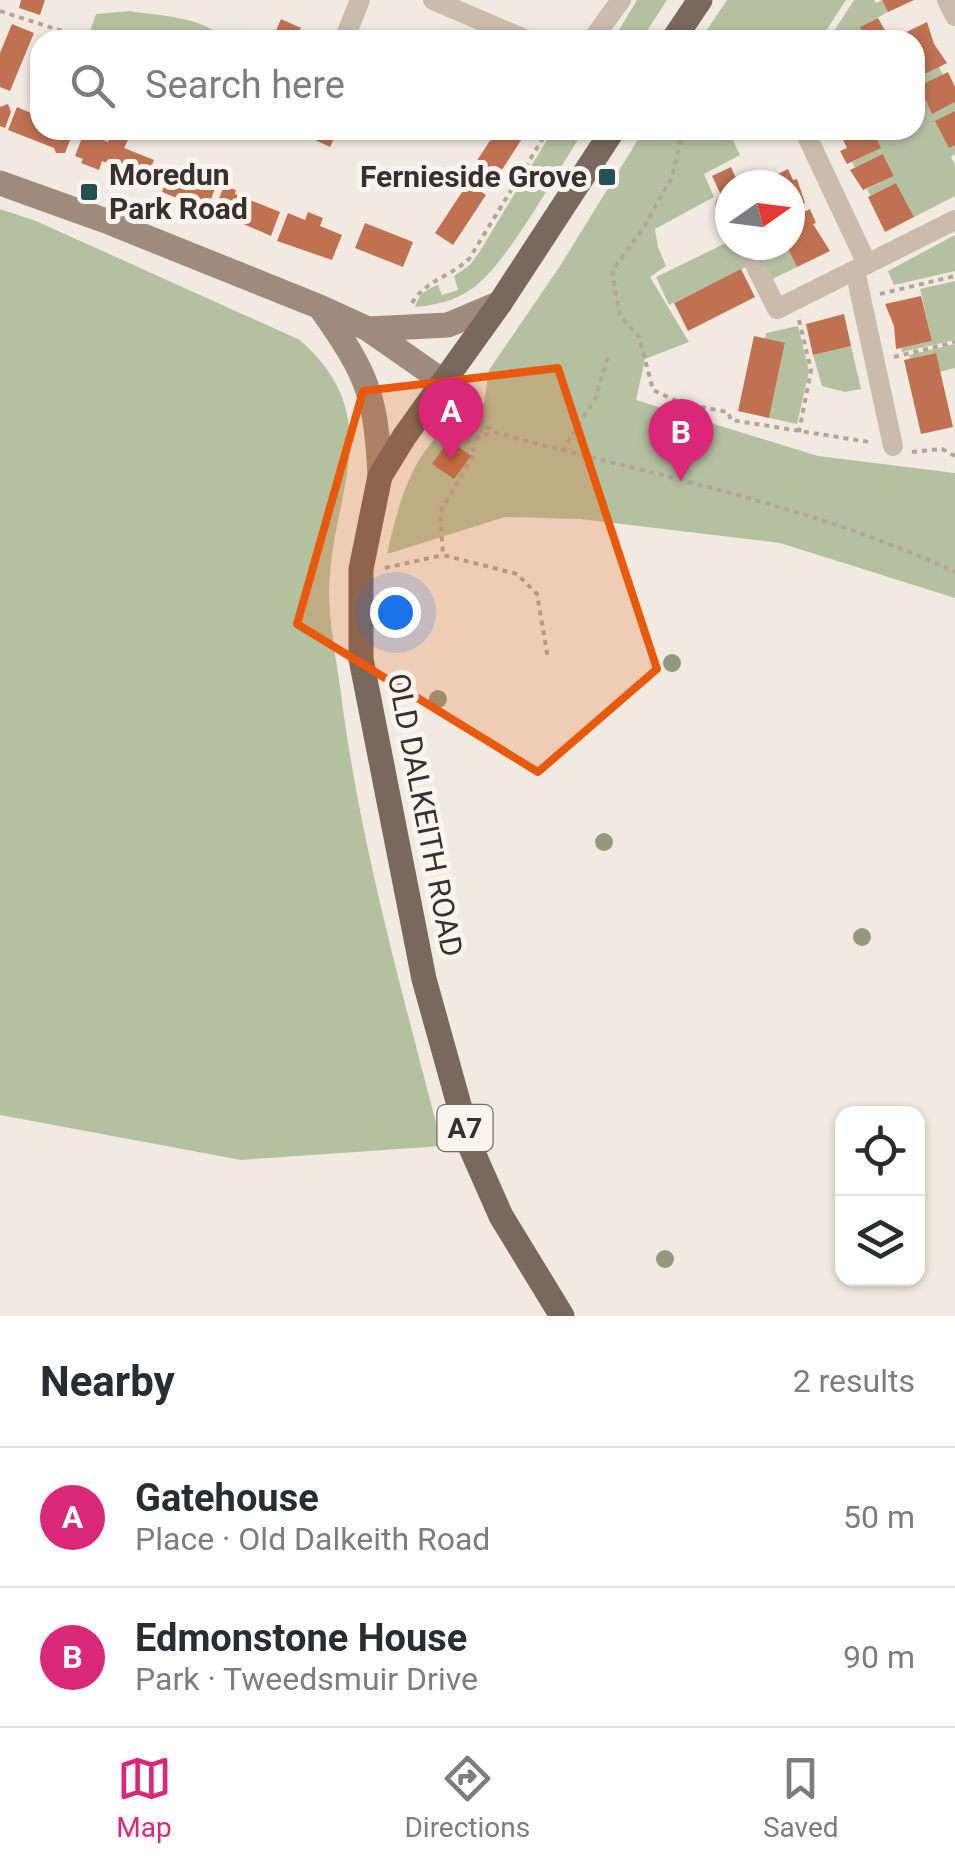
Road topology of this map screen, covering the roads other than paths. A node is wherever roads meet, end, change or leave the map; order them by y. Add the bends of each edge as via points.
1 (360, 0) edge
2 (433, 0) edge
3 (620, 0) edge
4 (700, 0) edge
5 (948, 0) edge
6 (955, 16) edge
7 (348, 30) edge
8 (504, 30) edge
9 (599, 30) edge
10 (680, 30) edge
11 (607, 140) edge
12 (808, 140) edge
13 (0, 182) edge
14 (955, 220) edge
15 (752, 260) edge
16 (861, 267) junction
17 (500, 303) junction
18 (320, 307) junction
19 (368, 330) junction
20 (444, 382) junction
21 (893, 446) road end
22 (380, 476) junction
23 (562, 1316) edge

1 - 7 street
2 - 8 street
3 - 9 street
4 - 10 main road
5 - 6 street
11 - 17 main road, OLD DALKEITH ROAD / A7
12 - 16 street
13 - 18 main road
14 - 16 street
15 - 16 street via 777,309
16 - 21 street via 861,299
17 - 19 main road via 448,326
17 - 20 main road, OLD DALKEITH ROAD / A7
18 - 19 main road
18 - 22 main road via 372,395
19 - 20 main road
20 - 22 main road, OLD DALKEITH ROAD / A7
22 - 23 main road, OLD DALKEITH ROAD / A7 via 361,570 361,659 424,980 471,1148 501,1216

